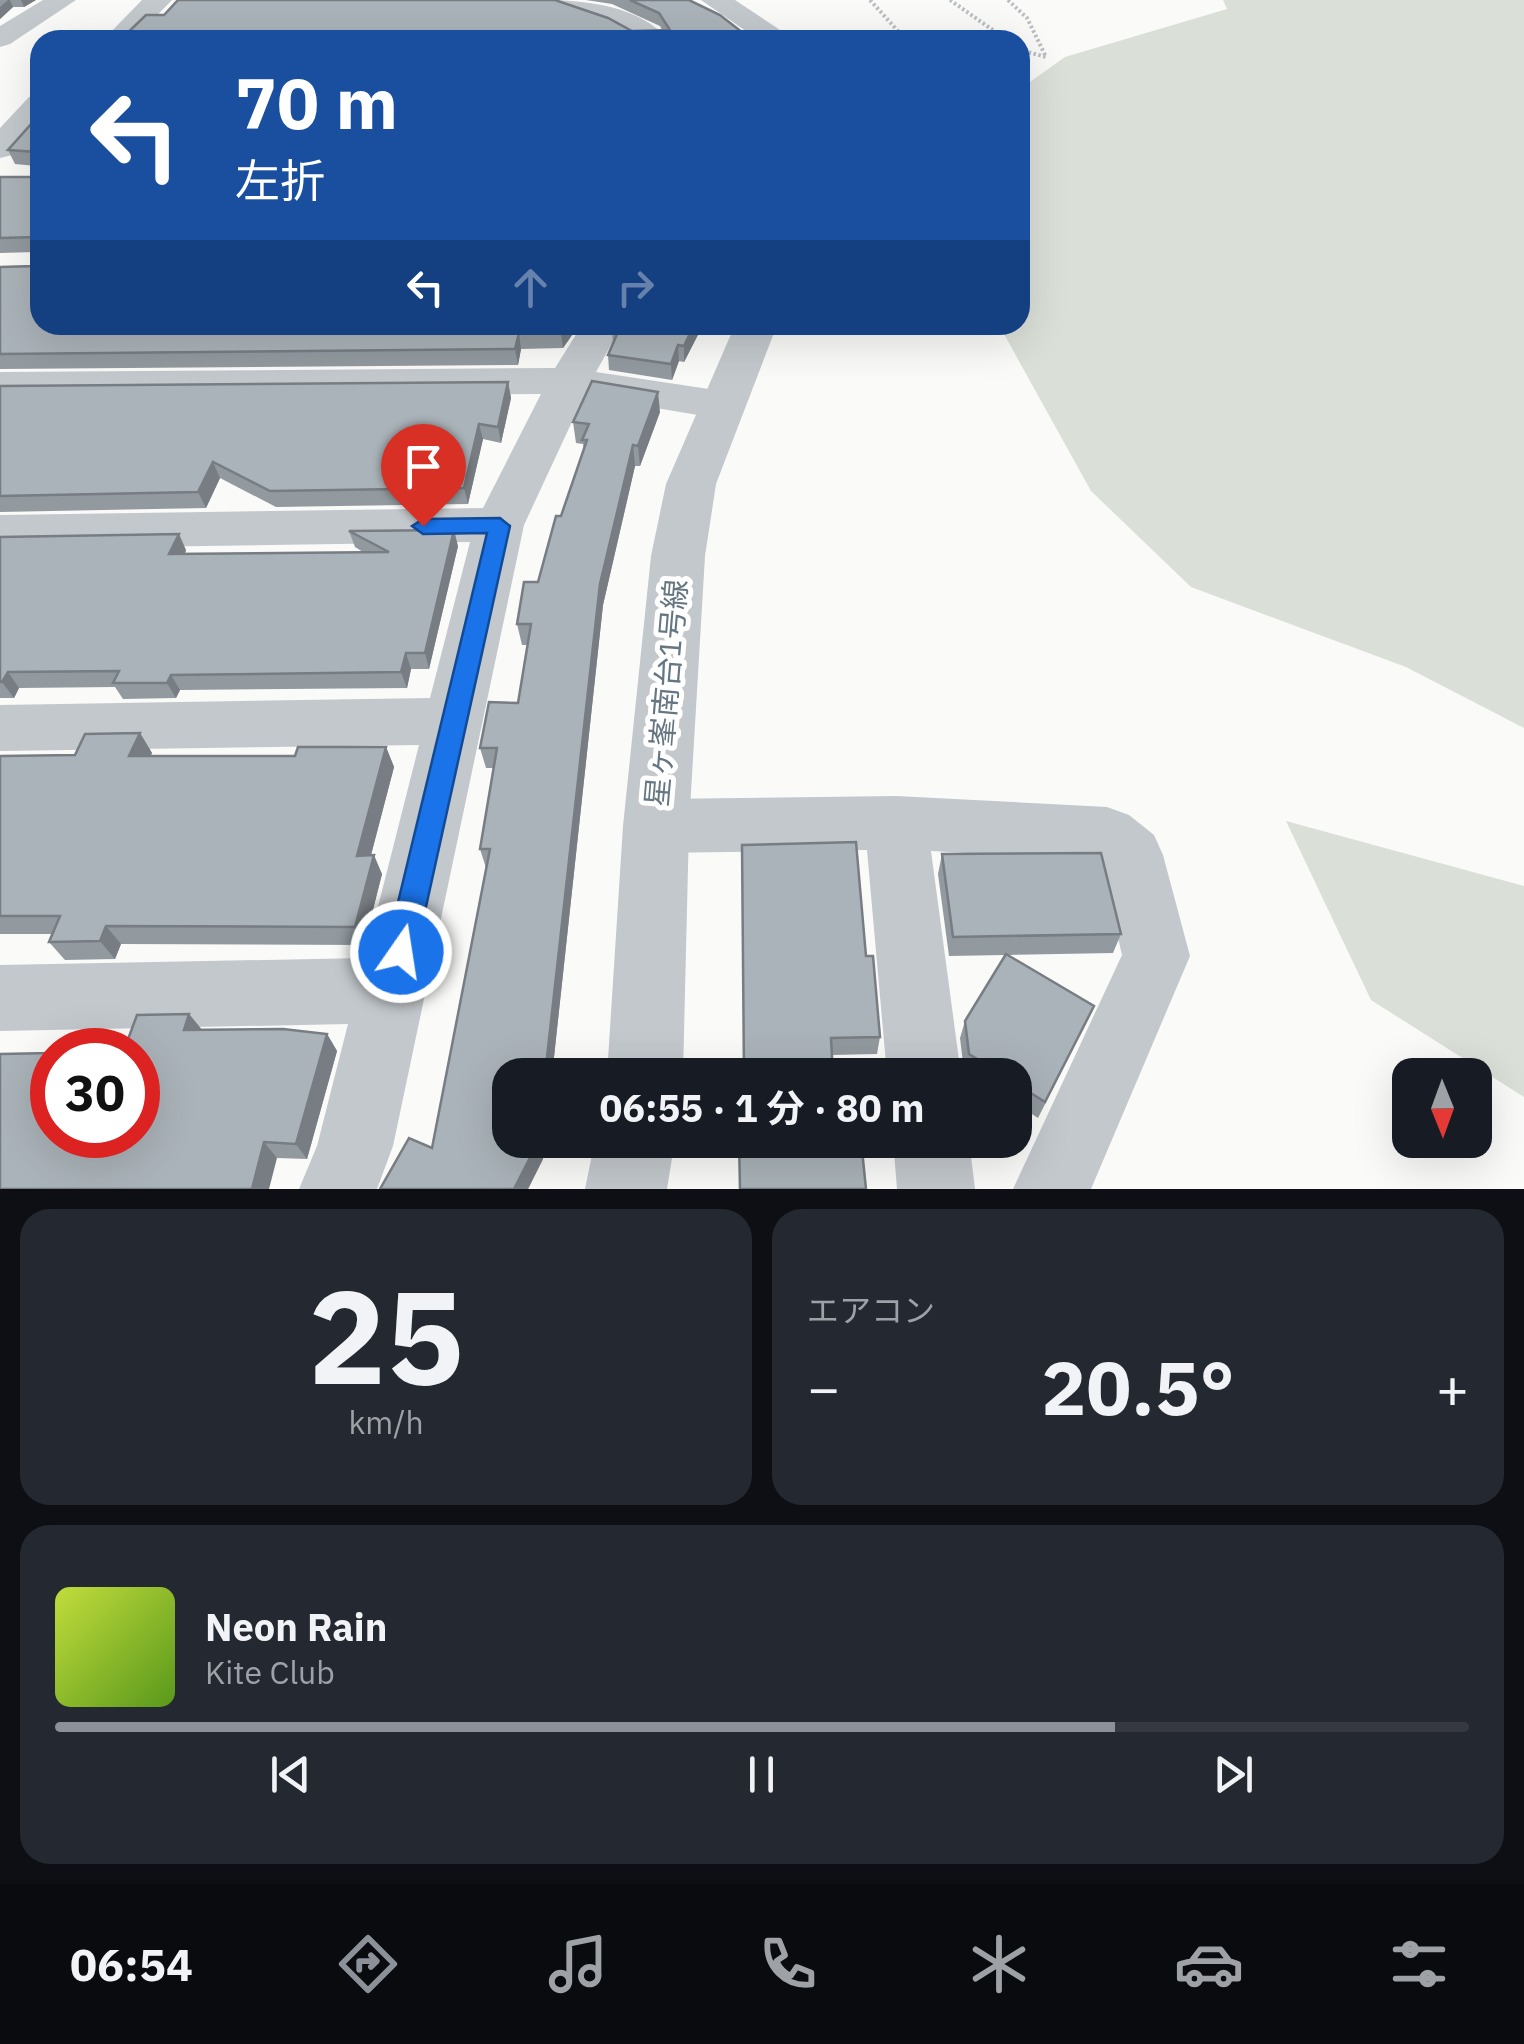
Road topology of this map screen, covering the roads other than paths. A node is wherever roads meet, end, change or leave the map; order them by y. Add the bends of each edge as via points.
1 (62, 0) edge
2 (158, 0) edge
3 (559, 0) edge
4 (714, 0) edge
5 (127, 30) edge
6 (637, 30) edge
7 (764, 30) edge
8 (0, 38) edge
9 (30, 121) edge
10 (4, 169) edge
11 (596, 335) edge
12 (752, 335) edge
13 (569, 381) junction
14 (0, 385) edge
15 (722, 405) junction
16 (500, 526) junction
17 (0, 532) edge
18 (454, 721) junction
19 (0, 728) edge
20 (896, 823) junction
21 (656, 826) junction
22 (392, 990) junction
23 (0, 998) edge
24 (646, 1058) edge
25 (922, 1058) edge
26 (632, 1158) edge
27 (933, 1158) edge
28 (338, 1189) edge
29 (626, 1189) edge
30 (936, 1189) edge
31 (1052, 1189) edge

1 - 8 street
2 - 5 street
3 - 6 street
4 - 7 street
9 - 10 street
11 - 13 street
12 - 15 street, 星ヶ峯南台1号線
13 - 14 street
13 - 15 street
13 - 16 street
15 - 21 street, 星ヶ峯南台1号線 via 691,484 678,556
16 - 17 street
16 - 18 street
18 - 19 street
18 - 22 street
20 - 21 street
20 - 25 street
20 - 31 street via 1107,834 1132,855 1156,956
21 - 24 street, 星ヶ峯南台1号線
22 - 23 street
22 - 28 street via 355,1146
26 - 29 street
27 - 30 street

